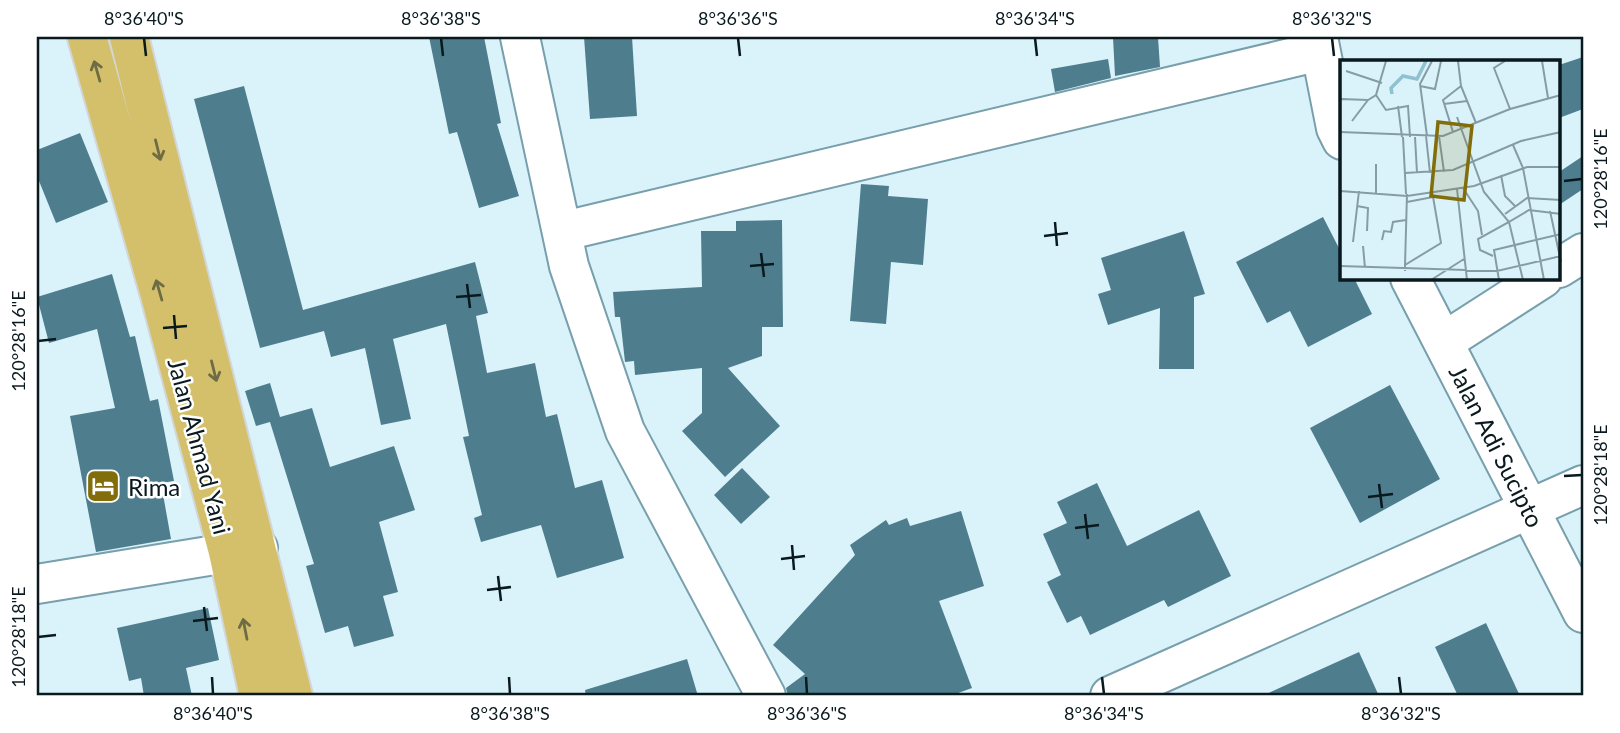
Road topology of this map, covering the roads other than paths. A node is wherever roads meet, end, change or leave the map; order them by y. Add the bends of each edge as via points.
1 (87, 37) edge
2 (129, 37) edge
3 (520, 37) edge
4 (1319, 44) edge
5 (1340, 132) edge
6 (564, 231) junction
7 (1583, 253) edge
8 (1560, 267) edge
9 (1411, 280) edge
10 (1540, 280) edge
11 (1445, 341) junction
12 (1583, 485) edge
13 (1528, 509) junction
14 (243, 550) junction
15 (37, 584) edge
16 (1583, 613) edge
17 (760, 687) edge
18 (264, 695) edge
19 (1110, 696) edge

14 -> 1 highway, Jalan Ahmad Yani via 160,295
2 -> 14 highway, Jalan Ahmad Yani
3 - 6 street
4 - 5 street
4 - 6 street
6 - 17 street via 569,266 625,431
7 - 8 street
9 - 11 street, Jalan Adi Sucipto
10 - 11 street
11 - 13 street, Jalan Adi Sucipto
12 - 13 street
13 - 16 street, Jalan Adi Sucipto
13 - 19 street
14 - 15 street
14 - 18 highway, Jalan Ahmad Yani

